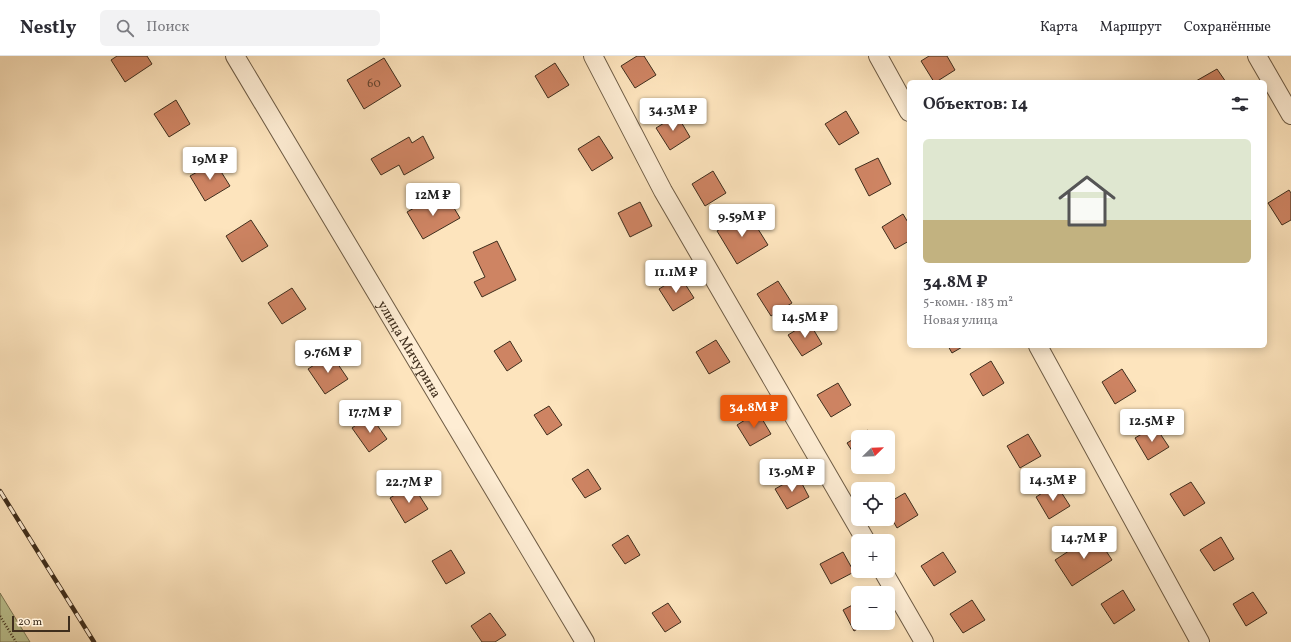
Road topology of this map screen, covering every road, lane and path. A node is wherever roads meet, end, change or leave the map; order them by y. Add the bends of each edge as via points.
1 (235, 56) edge
2 (592, 56) edge
3 (878, 56) edge
4 (1257, 56) edge
5 (907, 108) edge
6 (1291, 115) edge
7 (1039, 348) edge
8 (862, 534) edge
9 (887, 578) edge
10 (0, 616) edge
11 (16, 642) edge
12 (585, 642) edge
13 (924, 642) edge
14 (1200, 642) edge

1 - 12 street, улица Мичурина
2 - 8 street via 663,191
3 - 5 street
4 - 6 street
7 - 14 street
9 - 13 street
10 - 11 path

